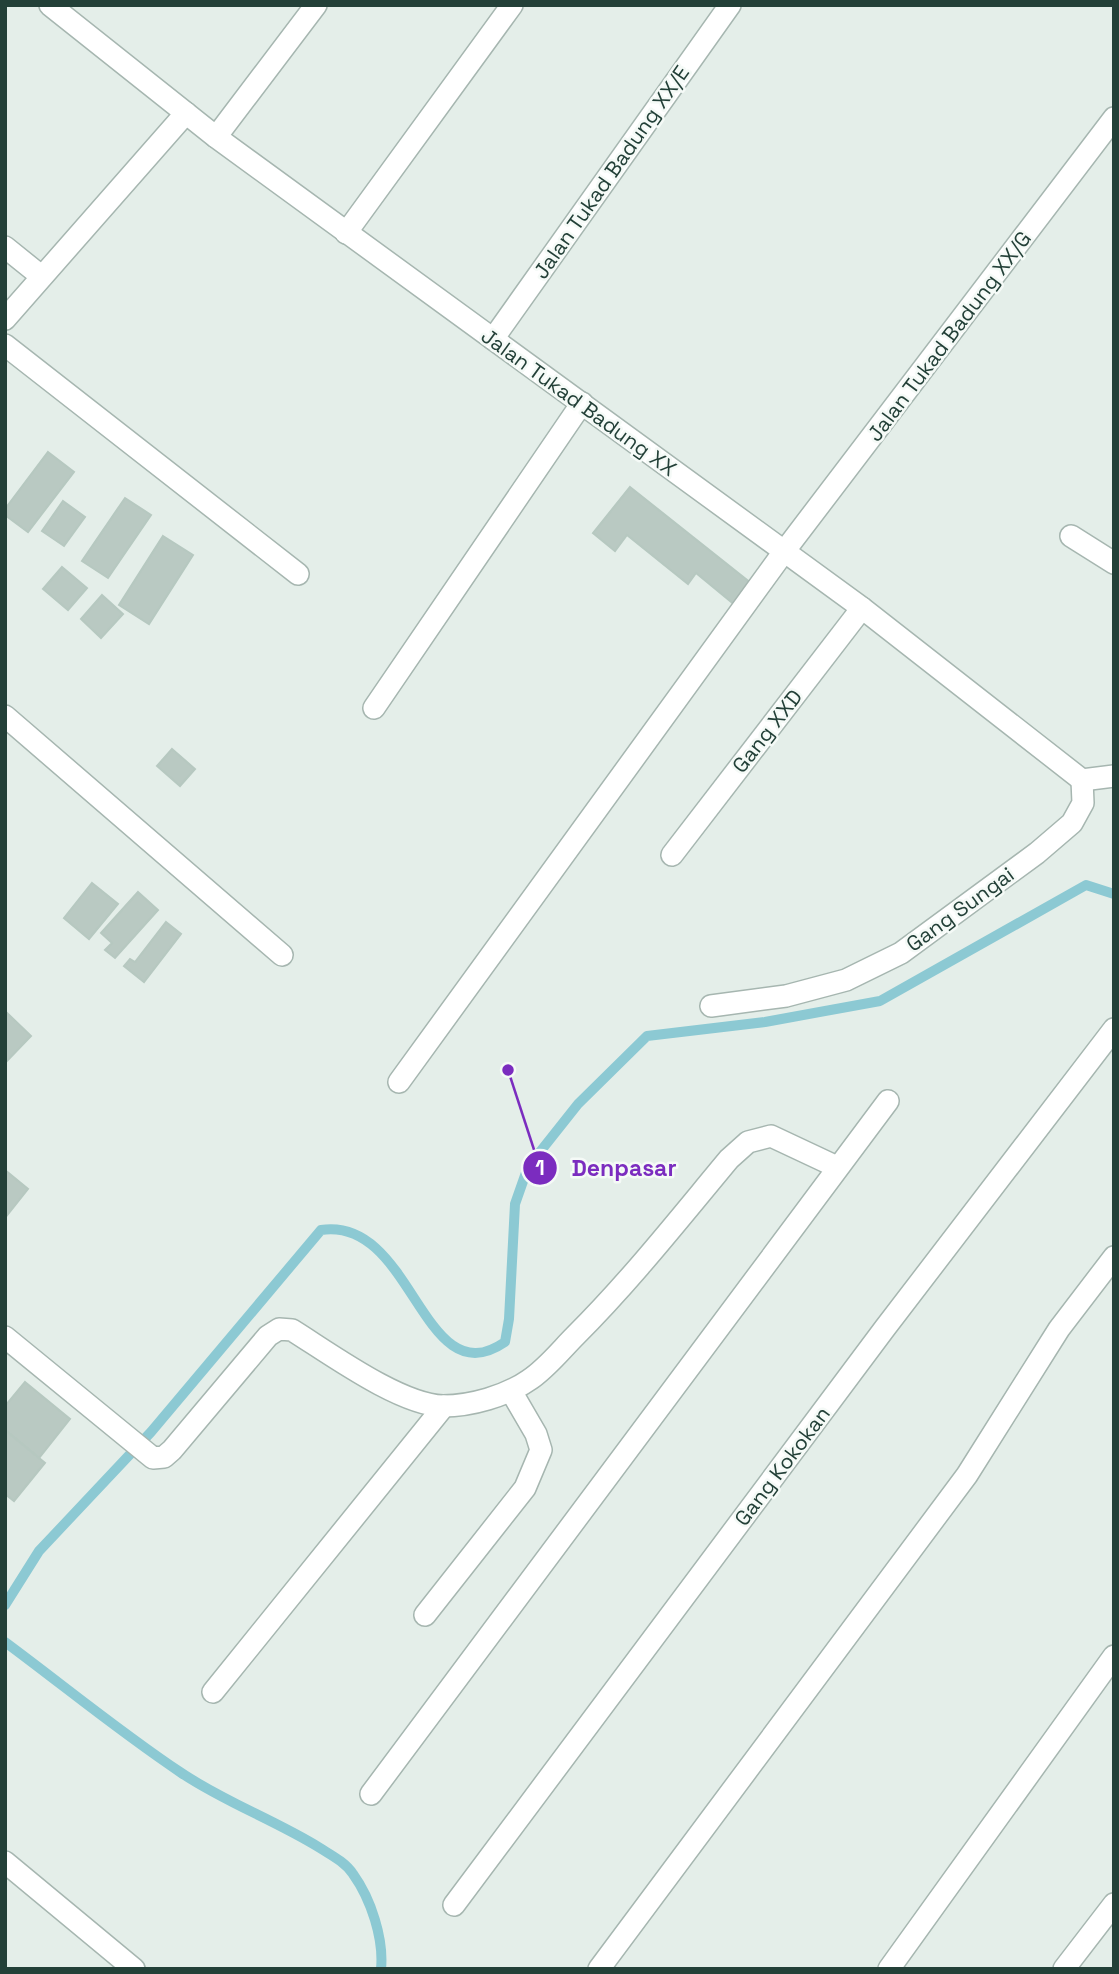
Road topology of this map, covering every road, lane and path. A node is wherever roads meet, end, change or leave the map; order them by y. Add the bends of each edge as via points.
1 (316, 5) edge
2 (512, 5) edge
3 (730, 5) edge
4 (54, 7) edge
5 (186, 113) junction
6 (1114, 118) edge
7 (216, 137) junction
8 (346, 233) junction
9 (5, 247) edge
10 (41, 276) junction
11 (5, 319) edge
12 (493, 339) junction
13 (5, 345) edge
14 (582, 403) junction
15 (1071, 536) dead end
16 (783, 553) junction
17 (1114, 563) edge
18 (298, 574) dead end
19 (862, 608) junction
20 (374, 708) dead end
21 (5, 716) edge
22 (1114, 776) edge
23 (1082, 780) junction
24 (672, 855) dead end
25 (282, 955) dead end
26 (711, 1006) dead end
27 (1114, 1029) edge
28 (399, 1082) dead end
29 (888, 1101) dead end
30 (837, 1167) junction
31 (1114, 1257) edge
32 (5, 1337) edge
33 (511, 1391) junction
34 (443, 1406) junction
35 (425, 1615) dead end
36 (1114, 1656) edge
37 (213, 1692) dead end
38 (371, 1794) dead end
39 (5, 1862) edge
40 (1114, 1904) edge
41 (454, 1905) dead end
42 (134, 1969) edge
43 (599, 1969) edge
44 (890, 1969) edge
45 (1064, 1969) edge

1 - 7 street
2 - 8 street
3 - 12 street, Jalan Tukad Badung XX/E
4 - 5 street, Jalan Tukad Badung XX
5 - 7 street, Jalan Tukad Badung XX
5 - 10 street
6 - 16 street, Jalan Tukad Badung XX/G
7 - 8 street, Jalan Tukad Badung XX
8 - 12 street, Jalan Tukad Badung XX
9 - 10 street
10 - 11 street
12 - 14 street, Jalan Tukad Badung XX
13 - 18 street
14 - 16 street, Jalan Tukad Badung XX
14 - 20 street
15 - 17 street
16 - 19 street, Jalan Tukad Badung XX
16 - 28 street, Jalan Tukad Badung XX/G
19 - 23 street, Jalan Tukad Badung XX
19 - 24 street, Gang XXD
21 - 25 street
22 - 23 street
23 - 26 street, Gang Sungai via 1083,803 1072,823 901,953 846,980 786,996
27 - 41 street, Gang Kokokan
29 - 30 street
30 - 33 street via 771,1136 748,1142 627,1282 532,1379
30 - 38 street
31 - 43 street via 1059,1329 959,1486
32 - 34 street via 153,1458 172,1450 268,1336 279,1329 292,1330 376,1382
33 - 34 street
33 - 35 street via 541,1450 525,1488
34 - 37 street
36 - 44 street
39 - 42 street
40 - 45 street

